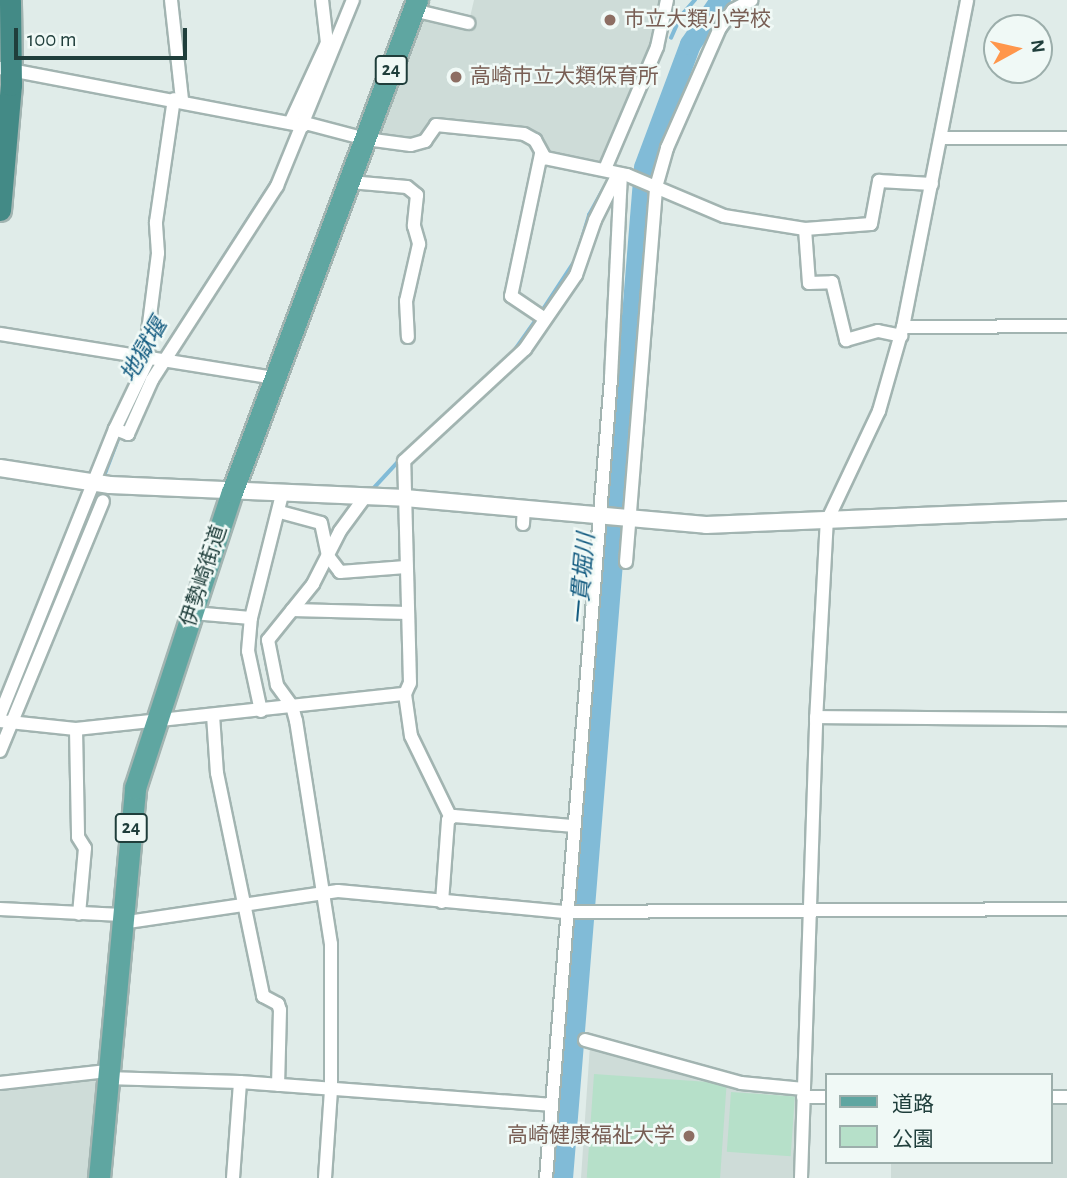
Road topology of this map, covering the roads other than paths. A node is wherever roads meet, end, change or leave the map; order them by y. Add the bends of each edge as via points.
1 (10, 0) edge
2 (171, 0) edge
3 (322, 0) edge
4 (352, 0) edge
5 (667, 0) edge
6 (752, 0) edge
7 (967, 0) edge
8 (415, 5) edge
9 (468, 23) dead end
10 (6, 69) edge
11 (178, 99) junction
12 (290, 123) junction
13 (305, 125) junction
14 (942, 138) junction
15 (1067, 138) edge
16 (366, 139) junction
17 (541, 154) junction
18 (618, 173) junction
19 (350, 182) junction
20 (932, 184) junction
21 (654, 186) junction
22 (0, 210) edge
23 (805, 229) junction
24 (544, 318) junction
25 (1067, 326) edge
26 (902, 331) junction
27 (0, 334) edge
28 (408, 337) dead end
29 (147, 355) junction
30 (166, 359) junction
31 (276, 378) junction
32 (115, 429) junction
33 (0, 468) edge
34 (93, 483) junction
35 (232, 492) junction
36 (282, 495) junction
37 (365, 497) junction
38 (405, 498) junction
39 (103, 501) dead end
40 (1067, 510) edge
41 (280, 512) junction
42 (600, 518) junction
43 (629, 520) junction
44 (827, 521) junction
45 (328, 556) junction
46 (626, 562) dead end
47 (406, 567) junction
48 (292, 610) junction
49 (192, 613) junction
50 (408, 613) junction
51 (251, 618) junction
52 (405, 694) junction
53 (293, 708) junction
54 (261, 711) junction
55 (213, 715) junction
56 (816, 717) junction
57 (1067, 719) edge
58 (4, 720) edge
59 (153, 723) junction
60 (76, 729) junction
61 (0, 751) edge
62 (451, 818) junction
63 (572, 826) junction
64 (325, 895) junction
65 (442, 902) junction
66 (245, 907) junction
67 (809, 908) junction
68 (0, 909) edge
69 (1067, 909) edge
70 (566, 912) junction
71 (79, 914) junction
72 (122, 919) junction
73 (585, 1040) dead end
74 (106, 1075) junction
75 (240, 1082) junction
76 (0, 1083) edge
77 (278, 1085) junction
78 (331, 1089) junction
79 (804, 1093) junction
80 (825, 1097) edge
81 (550, 1105) junction
82 (99, 1178) edge
83 (233, 1178) edge
84 (325, 1178) edge
85 (545, 1178) edge
86 (801, 1178) edge

1 - 10 highway
2 - 11 street
3 - 12 street via 327,43
4 - 13 street
5 - 18 street
6 - 21 street via 733,10 720,28
7 - 14 street
8 - 9 street
8 - 16 main road, 伊勢崎街道 / 24
10 - 11 street
10 - 22 highway
11 - 12 street
11 - 29 street via 156,222 158,253
12 - 13 street
13 - 16 street
13 - 30 street via 277,186
14 - 15 street
14 - 20 street
16 - 17 street via 420,145 436,125 455,125 524,134 535,141
16 - 19 main road, 伊勢崎街道 / 24
17 - 18 street via 583,169
17 - 24 street via 521,266 511,289 513,300
18 - 21 street
18 - 24 street via 576,275
18 - 42 street via 622,210
19 - 28 street via 407,187 417,195 414,226 419,244 406,301
19 - 31 main road, 伊勢崎街道 / 24
20 - 23 street via 879,181 870,224
20 - 26 street
21 - 23 street via 724,215
21 - 43 street
23 - 26 street via 809,283 832,282 846,340 878,331
24 - 38 street via 512,365 404,461
25 - 26 street
26 - 44 street via 879,411
27 - 29 street
29 - 30 street
29 - 32 street
30 - 31 street
30 - 32 street via 128,434
31 - 35 main road, 伊勢崎街道 / 24
32 - 34 street
33 - 34 street
34 - 35 street
34 - 58 street
35 - 36 street
35 - 49 main road, 伊勢崎街道 / 24
36 - 37 street
36 - 41 street
37 - 38 street
37 - 45 street
38 - 42 street via 524,515
38 - 47 street
39 - 58 street
40 - 44 street
41 - 45 street via 321,523
41 - 51 street
42 - 43 street
42 - 63 street
43 - 44 street via 706,525
43 - 46 street
44 - 56 street
45 - 47 street via 340,572
45 - 48 street
47 - 50 street
48 - 50 street
48 - 53 street via 273,631 268,650 277,685
49 - 51 street
49 - 59 main road, 伊勢崎街道 / 24
50 - 52 street via 410,684
51 - 54 street via 248,651
52 - 53 street
52 - 62 street via 411,736
53 - 54 street
53 - 64 street
54 - 55 street
55 - 59 street
55 - 66 street via 216,773
56 - 57 street
56 - 67 street
58 - 60 street
58 - 61 street
59 - 60 street
59 - 72 main road, 伊勢崎街道 / 24 via 135,788
60 - 71 street via 78,837 86,848
62 - 63 street
62 - 65 street
63 - 70 street
64 - 65 street via 338,891
64 - 66 street
64 - 78 street via 331,956
65 - 70 street
66 - 72 street
66 - 77 street via 263,996 280,1010
67 - 69 street
67 - 70 street
67 - 79 street
68 - 71 street
70 - 81 street
71 - 72 street
72 - 74 main road, 伊勢崎街道 / 24
73 - 79 street via 741,1083
74 - 75 street
74 - 76 street
74 - 82 main road, 伊勢崎街道 / 24
75 - 77 street
75 - 83 street
77 - 78 street
78 - 81 street
78 - 84 street
79 - 80 street
79 - 86 street
81 - 85 street

